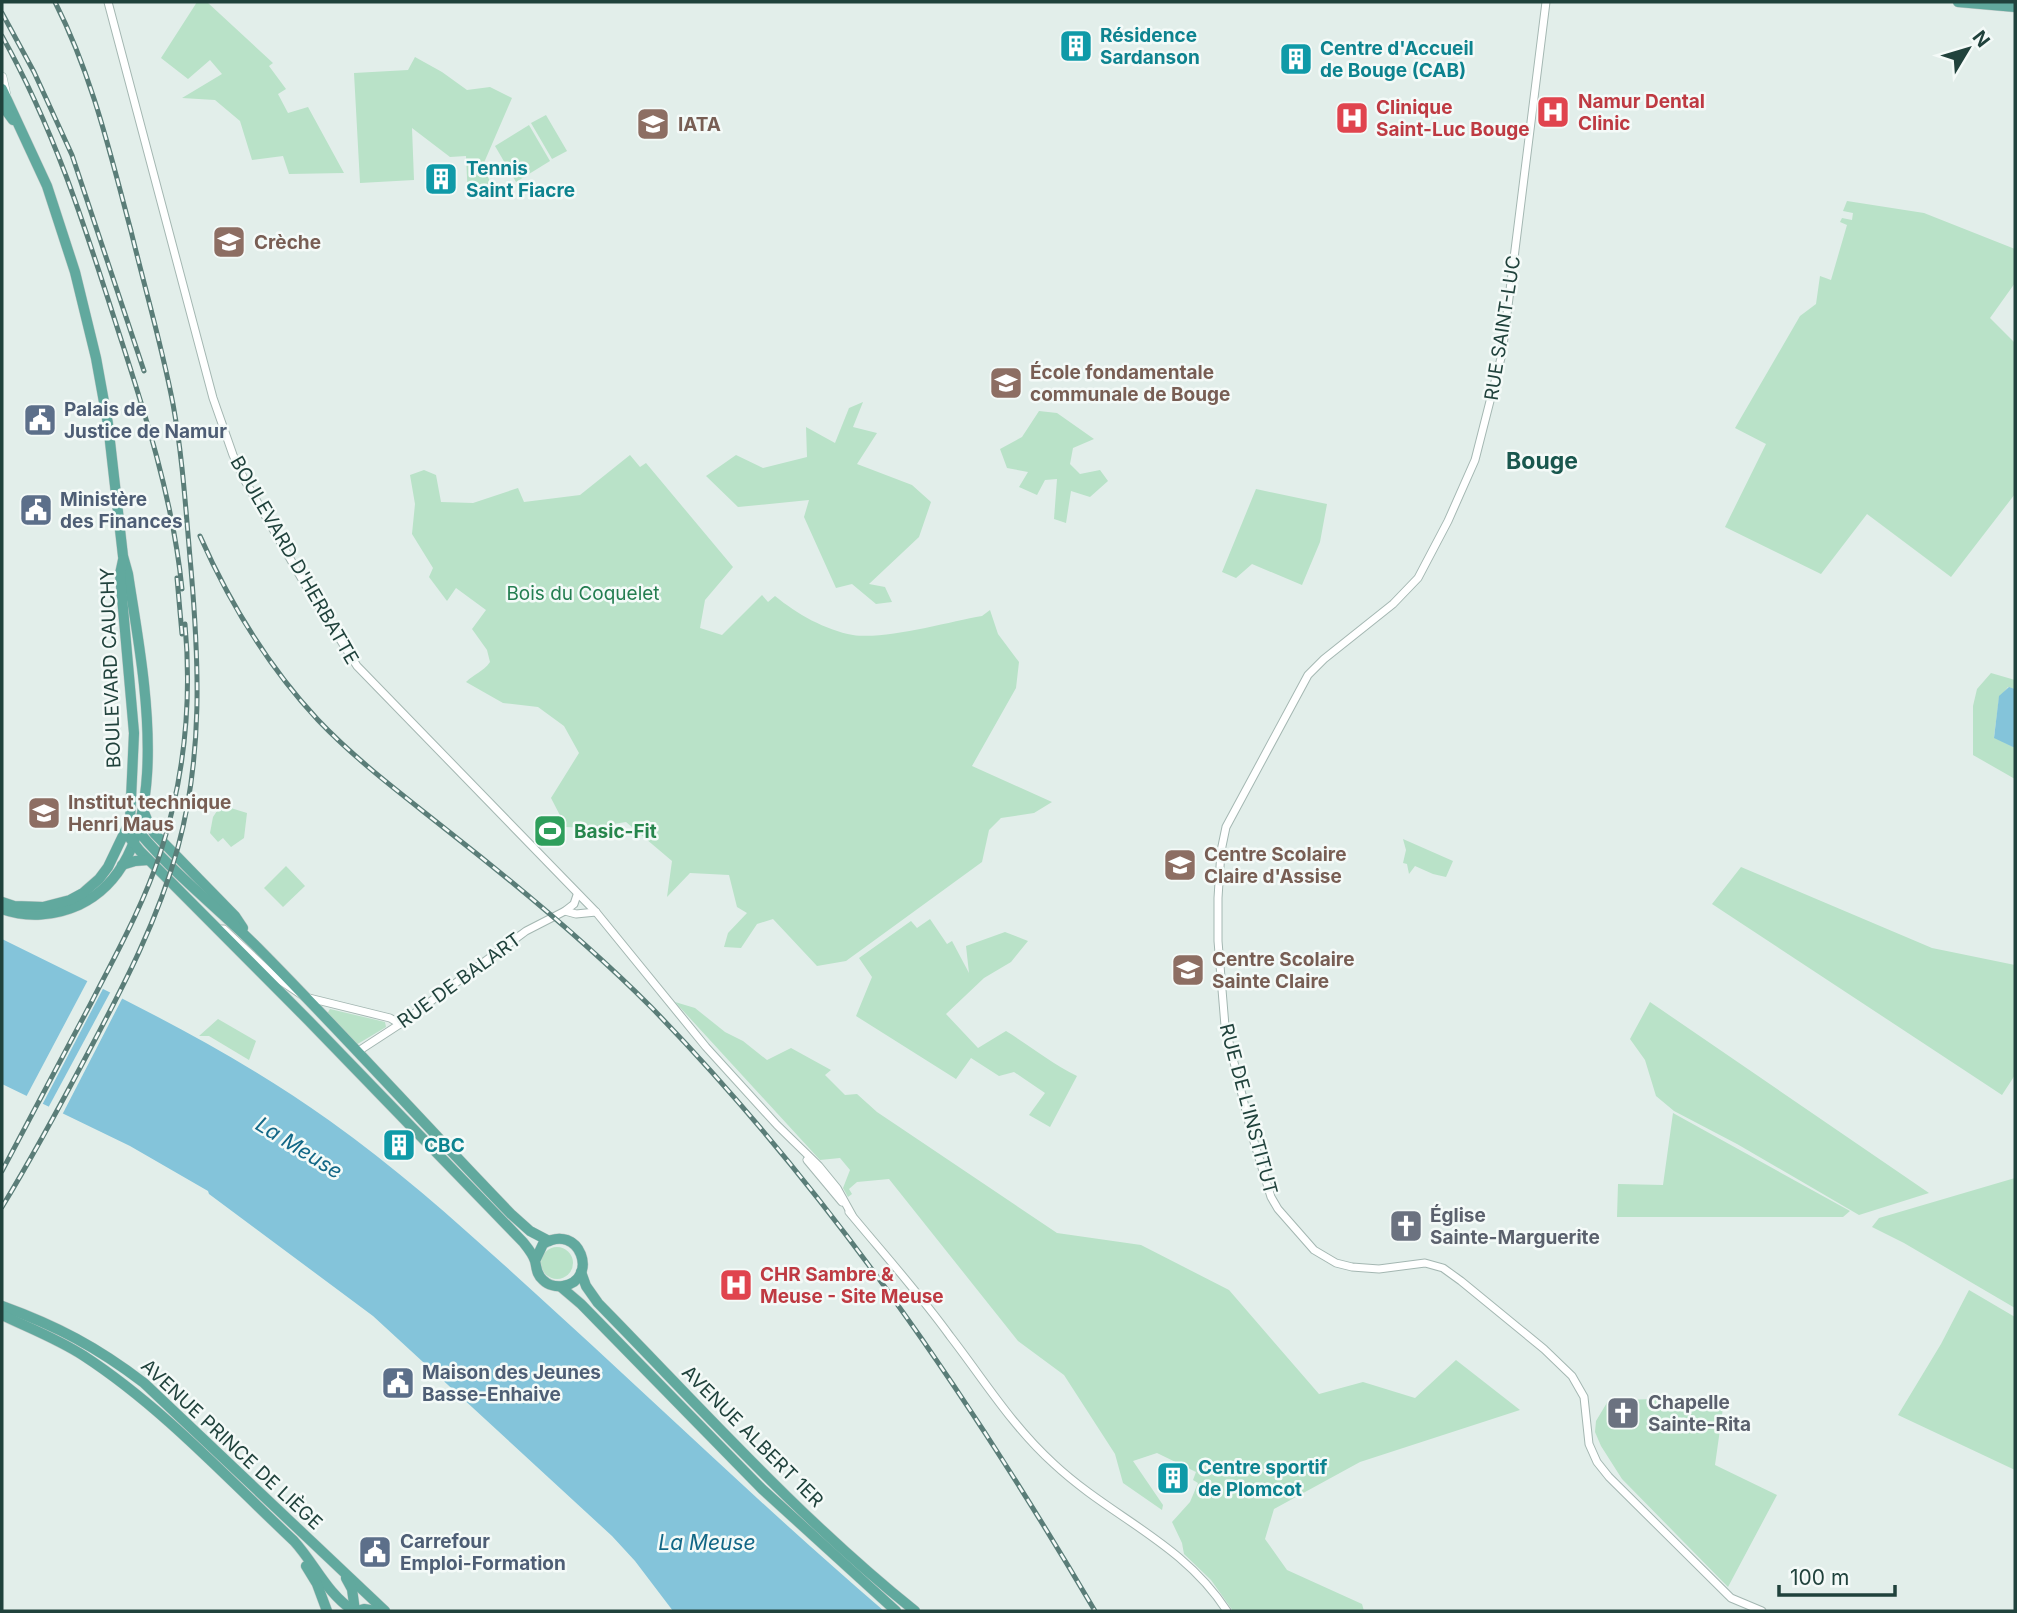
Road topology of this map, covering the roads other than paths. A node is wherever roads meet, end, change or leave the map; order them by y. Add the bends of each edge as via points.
1 (108, 2) edge
2 (1546, 2) edge
3 (1958, 2) edge
4 (2015, 7) edge
5 (2, 77) edge
6 (3, 96) edge
7 (123, 556) junction
8 (1308, 674) joint
9 (143, 809) junction
10 (130, 821) junction
11 (125, 832) junction
12 (138, 832) junction
13 (133, 845) junction
14 (148, 860) junction
15 (122, 866) junction
16 (577, 895) junction
17 (2, 902) edge
18 (2, 909) edge
19 (565, 911) junction
20 (596, 912) junction
21 (216, 929) junction
22 (256, 947) junction
23 (305, 997) junction
24 (400, 1024) junction
25 (336, 1049) junction
26 (357, 1052) junction
27 (350, 1064) junction
28 (375, 1072) junction
29 (549, 1241) junction
30 (535, 1261) junction
31 (581, 1272) junction
32 (561, 1287) junction
33 (2, 1306) edge
34 (2, 1315) edge
35 (111, 1359) junction
36 (104, 1369) junction
37 (743, 1452) junction
38 (728, 1455) junction
39 (774, 1483) junction
40 (762, 1489) junction
41 (294, 1541) junction
42 (342, 1572) junction
43 (327, 1611) edge
44 (356, 1611) edge
45 (376, 1611) edge
46 (385, 1611) edge
47 (896, 1611) edge
48 (915, 1611) edge
49 (1227, 1611) edge
50 (1762, 1611) edge

1 - 16 street, BOULEVARD D'HERBATTE via 213,398 244,479 357,666
2 - 8 street, RUE SAINT-LUC via 1502,354 1475,460 1418,578
3 - 4 main road
5 - 6 main road
6 - 7 main road, BOULEVARD CAUCHY via 61,224 91,337 108,424
7 - 9 main road, BOULEVARD CAUCHY via 147,713
7 - 10 main road, BOULEVARD CAUCHY via 120,574 134,733
8 - 50 street, RUE DE L'INSTITUT via 1226,827 1219,880 1225,1026 1271,1197 1318,1254 1352,1267 1425,1263 1443,1268 1544,1349 1573,1376 1584,1397 1589,1444 1609,1477 1731,1598
9 - 12 main road, BOULEVARD CAUCHY
9 - 22 main road, AVENUE ALBERT 1ER via 155,834 235,916
10 - 11 main road
10 - 12 main road, AVENUE ALBERT 1ER
11 - 13 main road, AVENUE ALBERT 1ER
11 - 17 main road via 108,867 83,893 43,907
12 - 13 main road, BOULEVARD CAUCHY
12 - 22 main road, AVENUE ALBERT 1ER
13 - 14 main road, AVENUE ALBERT 1ER
13 - 15 main road, BOULEVARD CAUCHY
14 - 15 main road
14 - 21 main road, AVENUE ALBERT 1ER
15 - 18 main road, BOULEVARD CAUCHY via 103,889 74,907 44,915
16 - 19 street, RUE DE BALART
16 - 20 street, BOULEVARD D'HERBATTE
19 - 20 street, RUE DE BALART
19 - 24 street, RUE DE BALART via 526,931
20 - 49 street, BOULEVARD D'HERBATTE via 668,1004 819,1166 852,1215 1035,1446 1093,1496 1179,1556
21 - 23 street, AVENUE ALBERT 1ER via 224,929 275,977
21 - 25 main road, AVENUE ALBERT 1ER
22 - 23 main road, AVENUE ALBERT 1ER
23 - 24 street, AVENUE ALBERT 1ER
23 - 26 main road, AVENUE ALBERT 1ER
24 - 26 street, RUE DE BALART
25 - 26 main road
25 - 27 main road, AVENUE ALBERT 1ER
26 - 28 main road, AVENUE ALBERT 1ER
27 - 28 main road, AVENUE ALBERT 1ER
27 - 30 main road, AVENUE ALBERT 1ER via 523,1242
28 - 29 main road, AVENUE ALBERT 1ER via 511,1214
29 - 30 main road via 539,1249
29 - 31 main road, AVENUE ALBERT 1ER via 565,1239 577,1247 583,1259
30 - 32 main road, AVENUE ALBERT 1ER via 540,1277
31 - 32 main road
31 - 37 main road, AVENUE ALBERT 1ER via 598,1303
32 - 38 main road, AVENUE ALBERT 1ER
33 - 35 main road, AVENUE PRINCE DE LIÈGE via 67,1331
34 - 36 main road, AVENUE PRINCE DE LIÈGE
35 - 36 main road
35 - 42 main road, AVENUE PRINCE DE LIÈGE via 164,1401
36 - 41 main road, AVENUE PRINCE DE LIÈGE via 151,1406
37 - 38 main road
37 - 39 main road, AVENUE ALBERT 1ER
38 - 40 main road, AVENUE ALBERT 1ER
39 - 40 main road
39 - 48 main road, AVENUE ALBERT 1ER
40 - 47 main road, AVENUE ALBERT 1ER
41 - 43 main road
41 - 44 main road, AVENUE PRINCE DE LIÈGE via 333,1595
42 - 44 main road via 352,1589
42 - 46 main road, AVENUE PRINCE DE LIÈGE
44 - 45 main road

